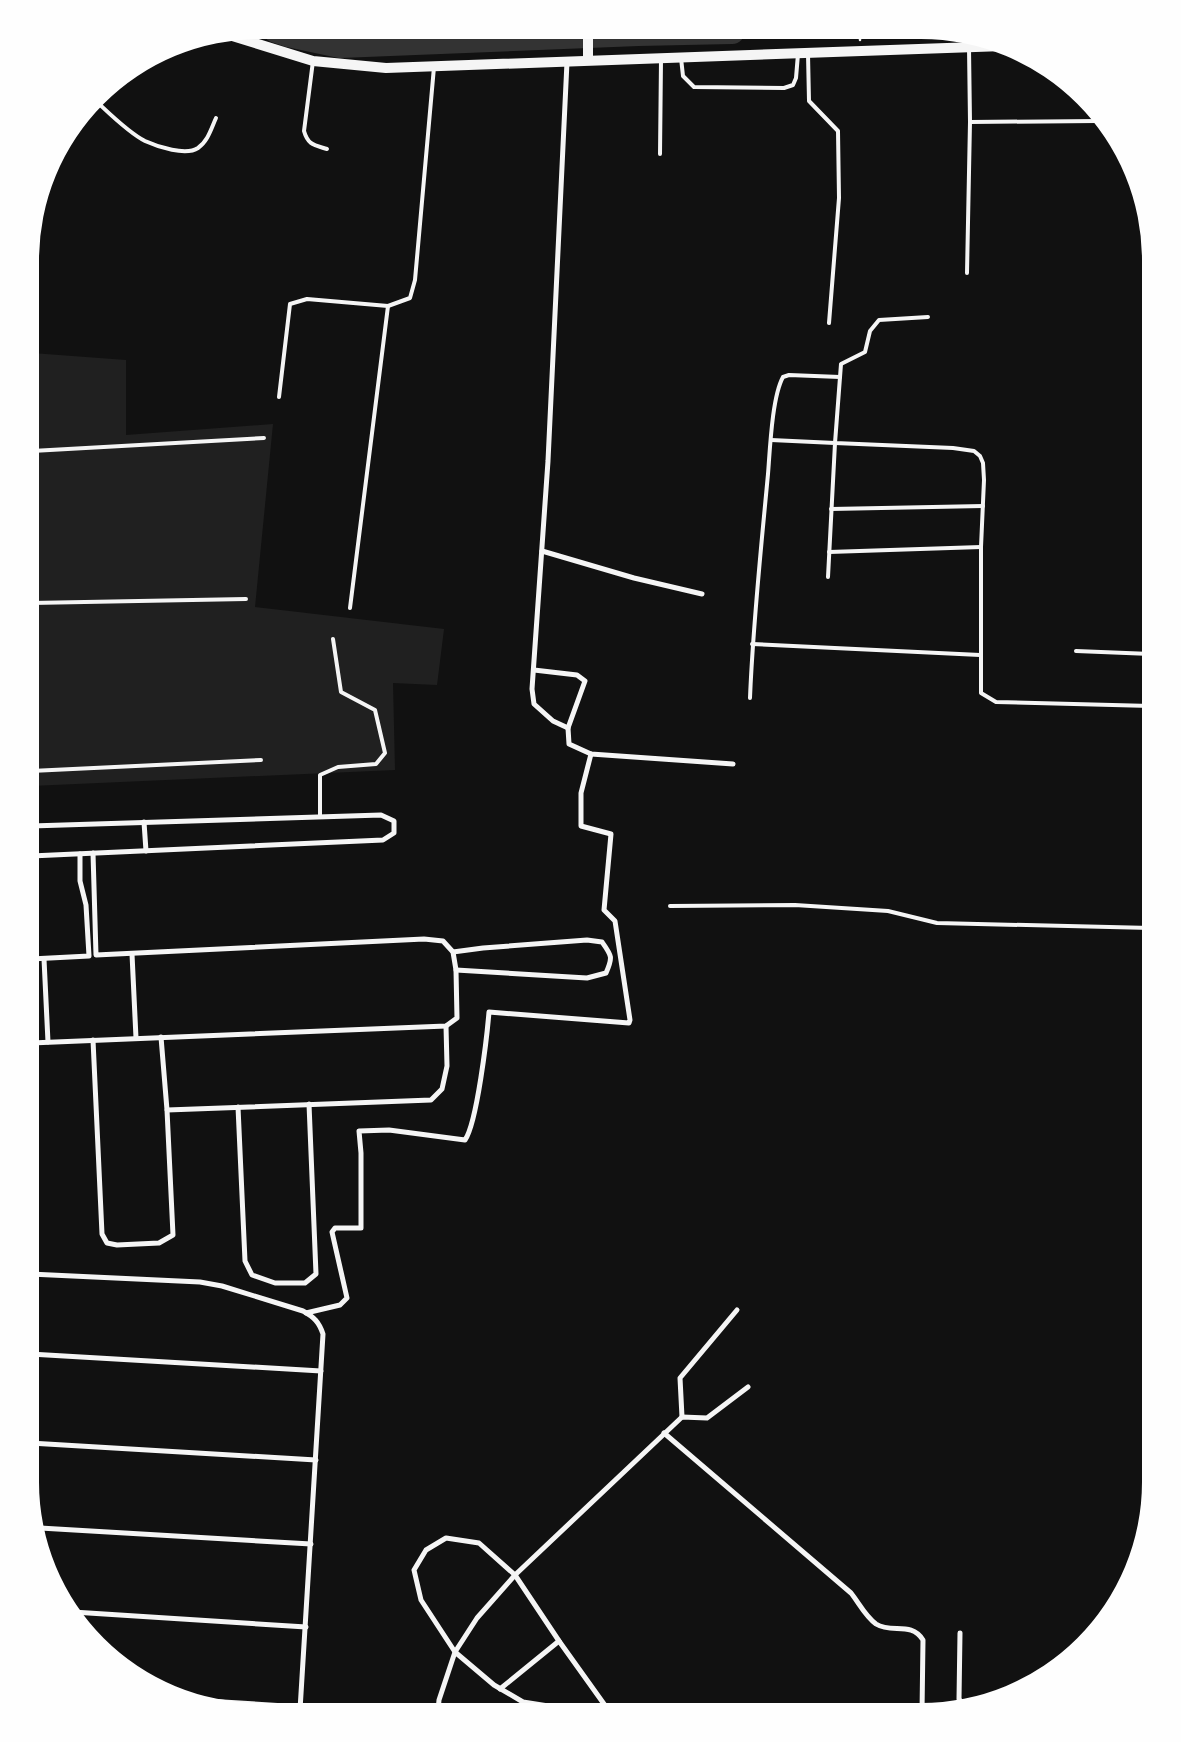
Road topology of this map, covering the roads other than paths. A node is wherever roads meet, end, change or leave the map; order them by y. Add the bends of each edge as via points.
1 (243, 39) edge
2 (588, 39) edge
3 (969, 46) junction
4 (979, 46) edge
5 (803, 54) junction
6 (681, 57) junction
7 (661, 58) junction
8 (588, 60) junction
9 (313, 61) junction
10 (567, 62) junction
11 (434, 66) junction
12 (101, 105) edge
13 (216, 118) dead end
14 (1093, 121) edge
15 (970, 122) junction
16 (327, 149) dead end
17 (660, 154) dead end
18 (968, 273) dead end
19 (388, 306) junction
20 (928, 317) dead end
21 (828, 324) dead end
22 (840, 377) junction
23 (279, 397) dead end
24 (264, 438) dead end
25 (771, 440) junction
26 (835, 443) junction
27 (39, 451) edge
28 (983, 506) junction
29 (830, 509) junction
30 (981, 547) junction
31 (542, 551) junction
32 (829, 552) junction
33 (828, 576) dead end
34 (702, 594) dead end
35 (246, 599) dead end
36 (39, 604) edge
37 (350, 608) dead end
38 (332, 639) dead end
39 (752, 644) junction
40 (1076, 651) dead end
41 (1142, 654) edge
42 (980, 656) junction
43 (534, 670) junction
44 (750, 698) dead end
45 (1142, 706) edge
46 (568, 728) junction
47 (591, 754) junction
48 (261, 760) dead end
49 (733, 764) dead end
50 (39, 771) edge
51 (320, 816) junction
52 (144, 822) junction
53 (39, 826) edge
54 (146, 851) junction
55 (80, 854) junction
56 (93, 854) junction
57 (39, 856) edge
58 (670, 906) dead end
59 (88, 923) junction
60 (95, 923) junction
61 (1142, 928) edge
62 (453, 952) junction
63 (132, 954) junction
64 (39, 959) edge
65 (44, 959) junction
66 (456, 970) junction
67 (446, 1026) junction
68 (161, 1037) junction
69 (136, 1038) junction
70 (93, 1040) junction
71 (48, 1042) junction
72 (39, 1043) edge
73 (309, 1104) junction
74 (238, 1107) junction
75 (166, 1110) junction
76 (39, 1274) edge
77 (737, 1310) dead end
78 (306, 1313) junction
79 (39, 1355) edge
80 (321, 1371) junction
81 (748, 1387) dead end
82 (682, 1416) junction
83 (664, 1433) junction
84 (39, 1444) edge
85 (316, 1460) junction
86 (43, 1528) edge
87 (311, 1544) junction
88 (515, 1575) junction
89 (81, 1613) edge
90 (306, 1627) junction
91 (960, 1633) dead end
92 (559, 1641) junction
93 (455, 1652) junction
94 (500, 1689) junction
95 (960, 1700) edge
96 (300, 1703) edge
97 (439, 1703) edge
98 (529, 1703) edge
99 (603, 1703) edge
100 (922, 1703) edge

1 - 9 main road
2 - 8 main road
3 - 4 main road
3 - 5 main road
3 - 15 lane
5 - 6 main road
5 - 6 lane via 793,85 784,88 694,87 683,76
5 - 21 lane via 809,101 838,131 839,198
6 - 7 main road
7 - 8 main road
7 - 17 lane
8 - 10 main road
9 - 11 main road via 386,68
9 - 16 lane via 304,131 311,144
10 - 11 main road
10 - 31 street
11 - 19 lane via 415,280 410,298
12 - 13 lane via 145,141 179,152 197,149 208,137
14 - 15 lane
15 - 18 lane
19 - 23 lane via 307,299 290,304
19 - 37 lane
20 - 22 lane via 879,320 870,330 865,352 841,364
22 - 25 lane via 783,377 778,386
22 - 26 lane
24 - 27 lane
25 - 26 lane
25 - 39 lane
26 - 28 lane via 974,451 983,463
26 - 29 lane
28 - 29 lane
28 - 30 lane
29 - 32 lane
30 - 32 lane
30 - 42 lane
31 - 34 street
31 - 43 street
32 - 33 lane
35 - 36 lane
38 - 51 lane via 340,692 375,710 385,753 376,764 338,768 320,775
39 - 42 lane
39 - 44 lane
40 - 41 lane
42 - 45 lane via 981,693 996,702
43 - 46 street via 534,704 553,722
43 - 46 street via 576,675 584,681
46 - 47 street via 569,744
47 - 49 street
47 - 78 street via 581,793 581,826 611,834 604,910 614,921 629,1023 489,1012 470,1134 465,1140 389,1130 359,1131 361,1228 335,1228 332,1232 347,1298 340,1305
48 - 50 lane
51 - 52 street
51 - 54 street via 381,816 394,821 394,834 383,840
52 - 53 street
52 - 54 street
54 - 56 street
55 - 56 street
55 - 57 street
55 - 59 street via 80,881
56 - 60 street
58 - 61 lane via 795,905 888,911 937,923
59 - 60 street
59 - 65 street via 89,956
60 - 63 street via 96,955
62 - 63 street via 443,941 424,939
62 - 66 street
62 - 66 street via 588,940 602,942 612,960 606,973 587,978
63 - 69 street
64 - 65 street
65 - 71 street
66 - 67 street via 457,1018
67 - 68 street
67 - 73 street via 447,1066 442,1090 430,1100
68 - 69 street
68 - 75 street
69 - 70 street
70 - 71 street
70 - 75 street via 102,1234 107,1243 159,1243 173,1235
71 - 72 street
73 - 74 street
73 - 74 street via 316,1274 305,1283 275,1283 252,1275 245,1261
74 - 75 street
76 - 78 street via 200,1282
77 - 82 street via 680,1378
78 - 80 street via 320,1322 324,1334
79 - 80 street
80 - 85 street
81 - 82 street via 707,1418
82 - 83 street
83 - 88 street
83 - 100 street via 851,1593 878,1625 912,1630 918,1634 923,1640
84 - 85 street
85 - 87 street
86 - 87 street
87 - 90 street
88 - 92 street
88 - 93 street via 477,1618
88 - 93 street via 480,1543 446,1538 426,1550 414,1570 421,1600
89 - 90 street
90 - 96 street
91 - 95 street
92 - 94 street
92 - 99 street
93 - 94 street
93 - 97 street
94 - 98 street

